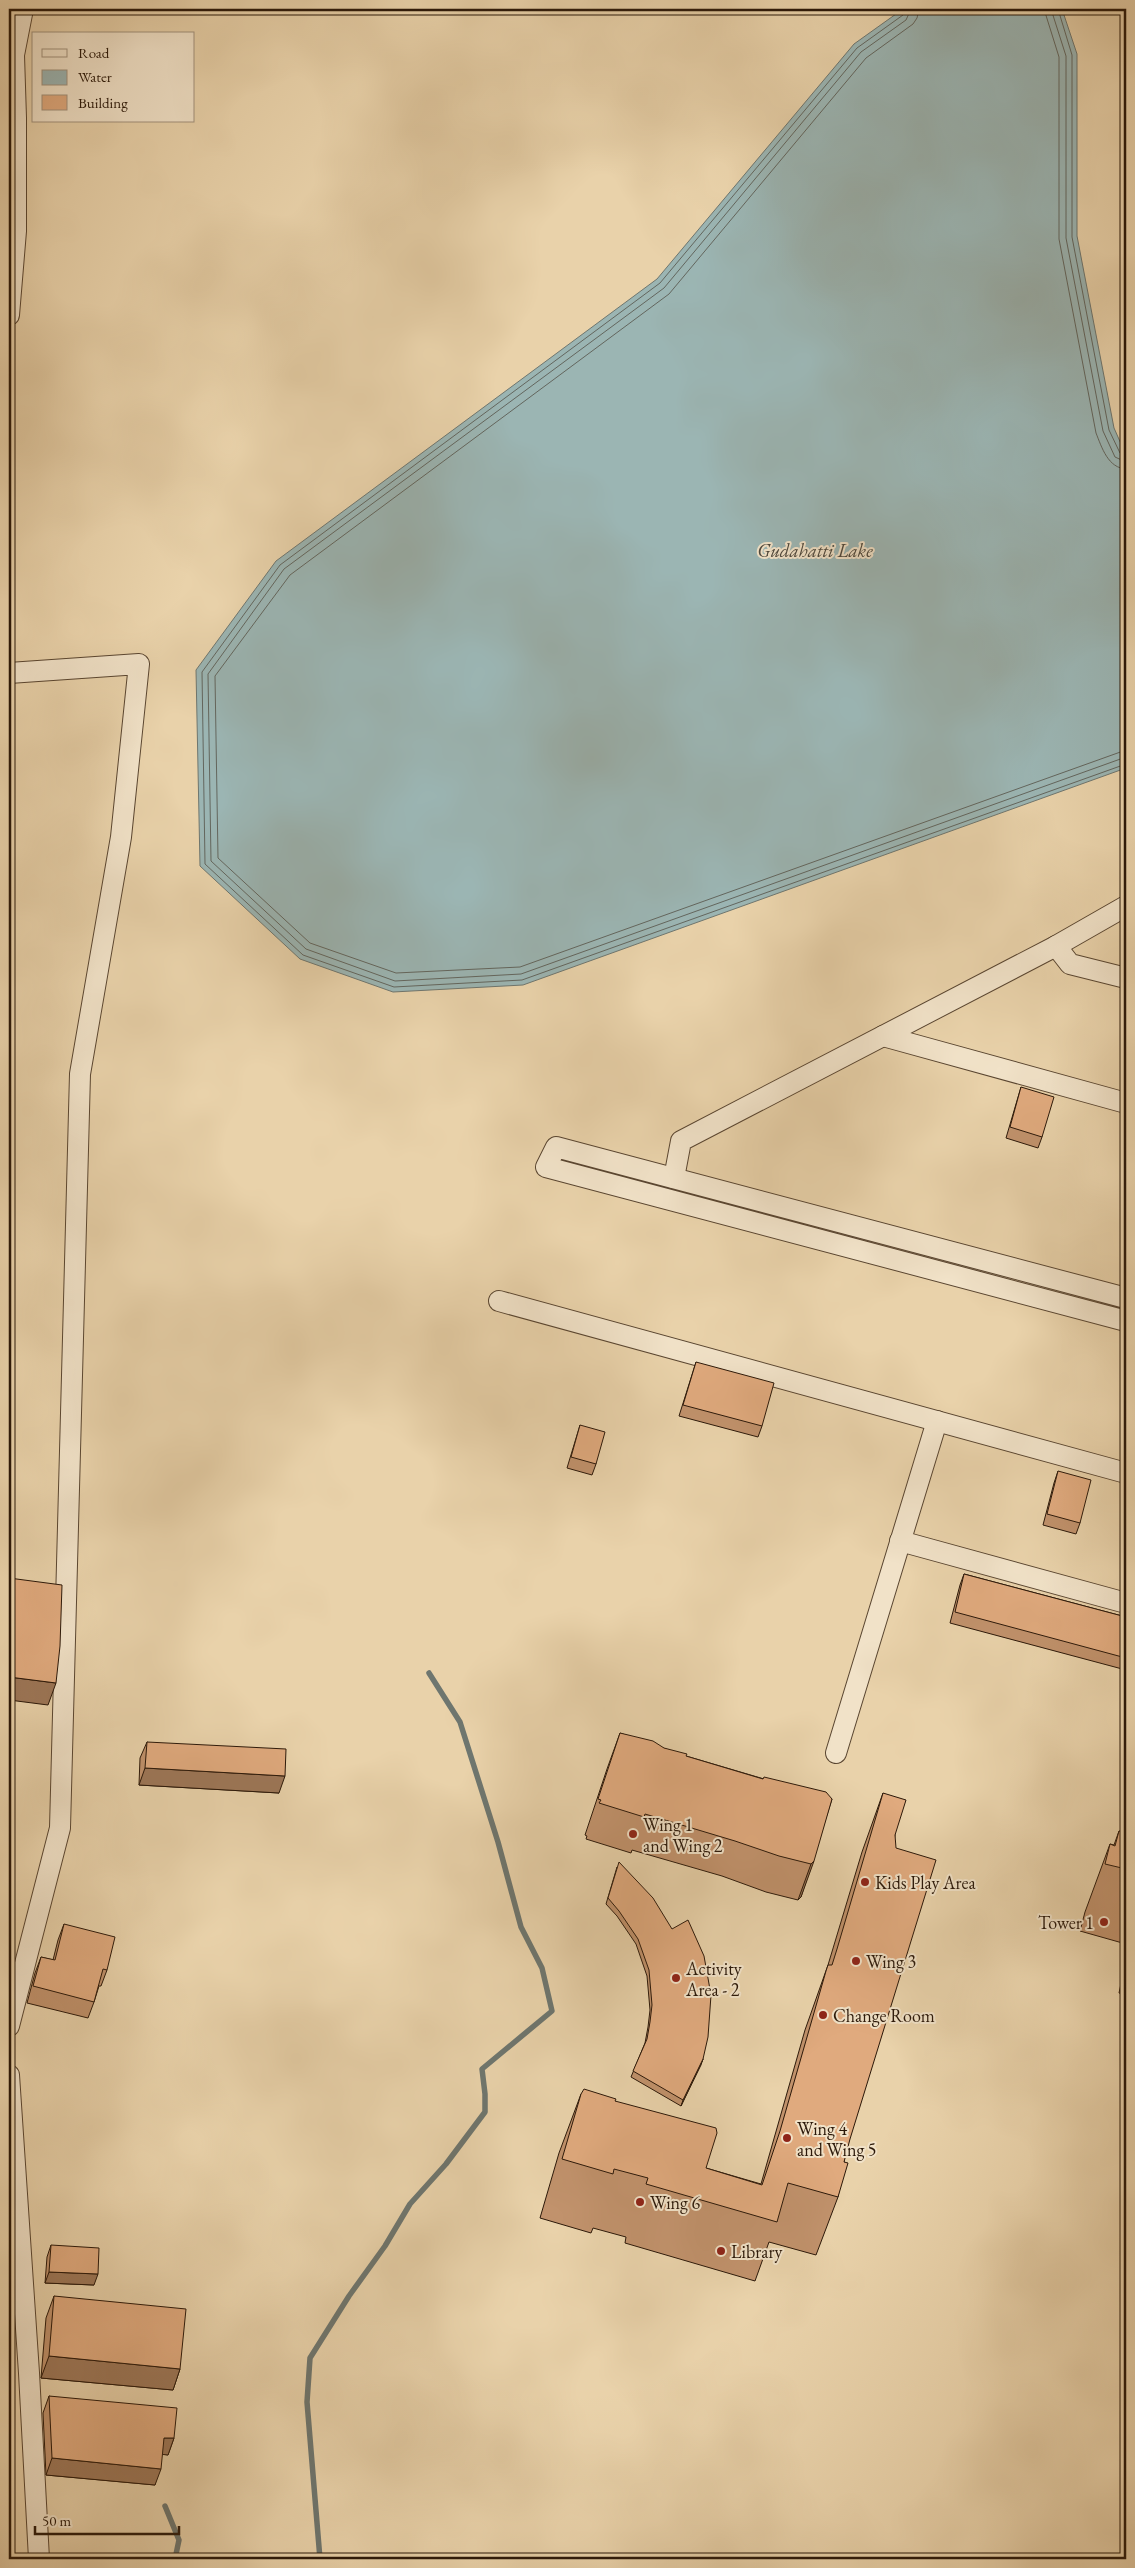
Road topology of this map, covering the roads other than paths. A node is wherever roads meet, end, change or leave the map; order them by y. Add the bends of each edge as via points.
1 (22, 9) edge
2 (9, 315) edge
3 (9, 673) edge
4 (1126, 906) edge
5 (1056, 946) junction
6 (1126, 978) edge
7 (883, 1036) junction
8 (1126, 1103) edge
9 (674, 1178) junction
10 (1126, 1298) edge
11 (499, 1301) dead end
12 (1126, 1321) edge
13 (937, 1421) junction
14 (1126, 1473) edge
15 (900, 1541) junction
16 (1126, 1603) edge
17 (836, 1753) dead end
18 (9, 2026) edge
19 (9, 2075) edge
20 (39, 2559) edge

1 - 2 street via 14,55 16,231
3 - 18 street via 139,664 121,837 80,1074 60,1828
4 - 5 street
5 - 6 street via 1070,964
5 - 7 street
7 - 8 street
7 - 9 street via 681,1141
9 - 10 street
9 - 12 street via 556,1147 546,1167
11 - 13 street
13 - 14 street
13 - 15 street
15 - 16 street
15 - 17 street
19 - 20 street via 30,2373

